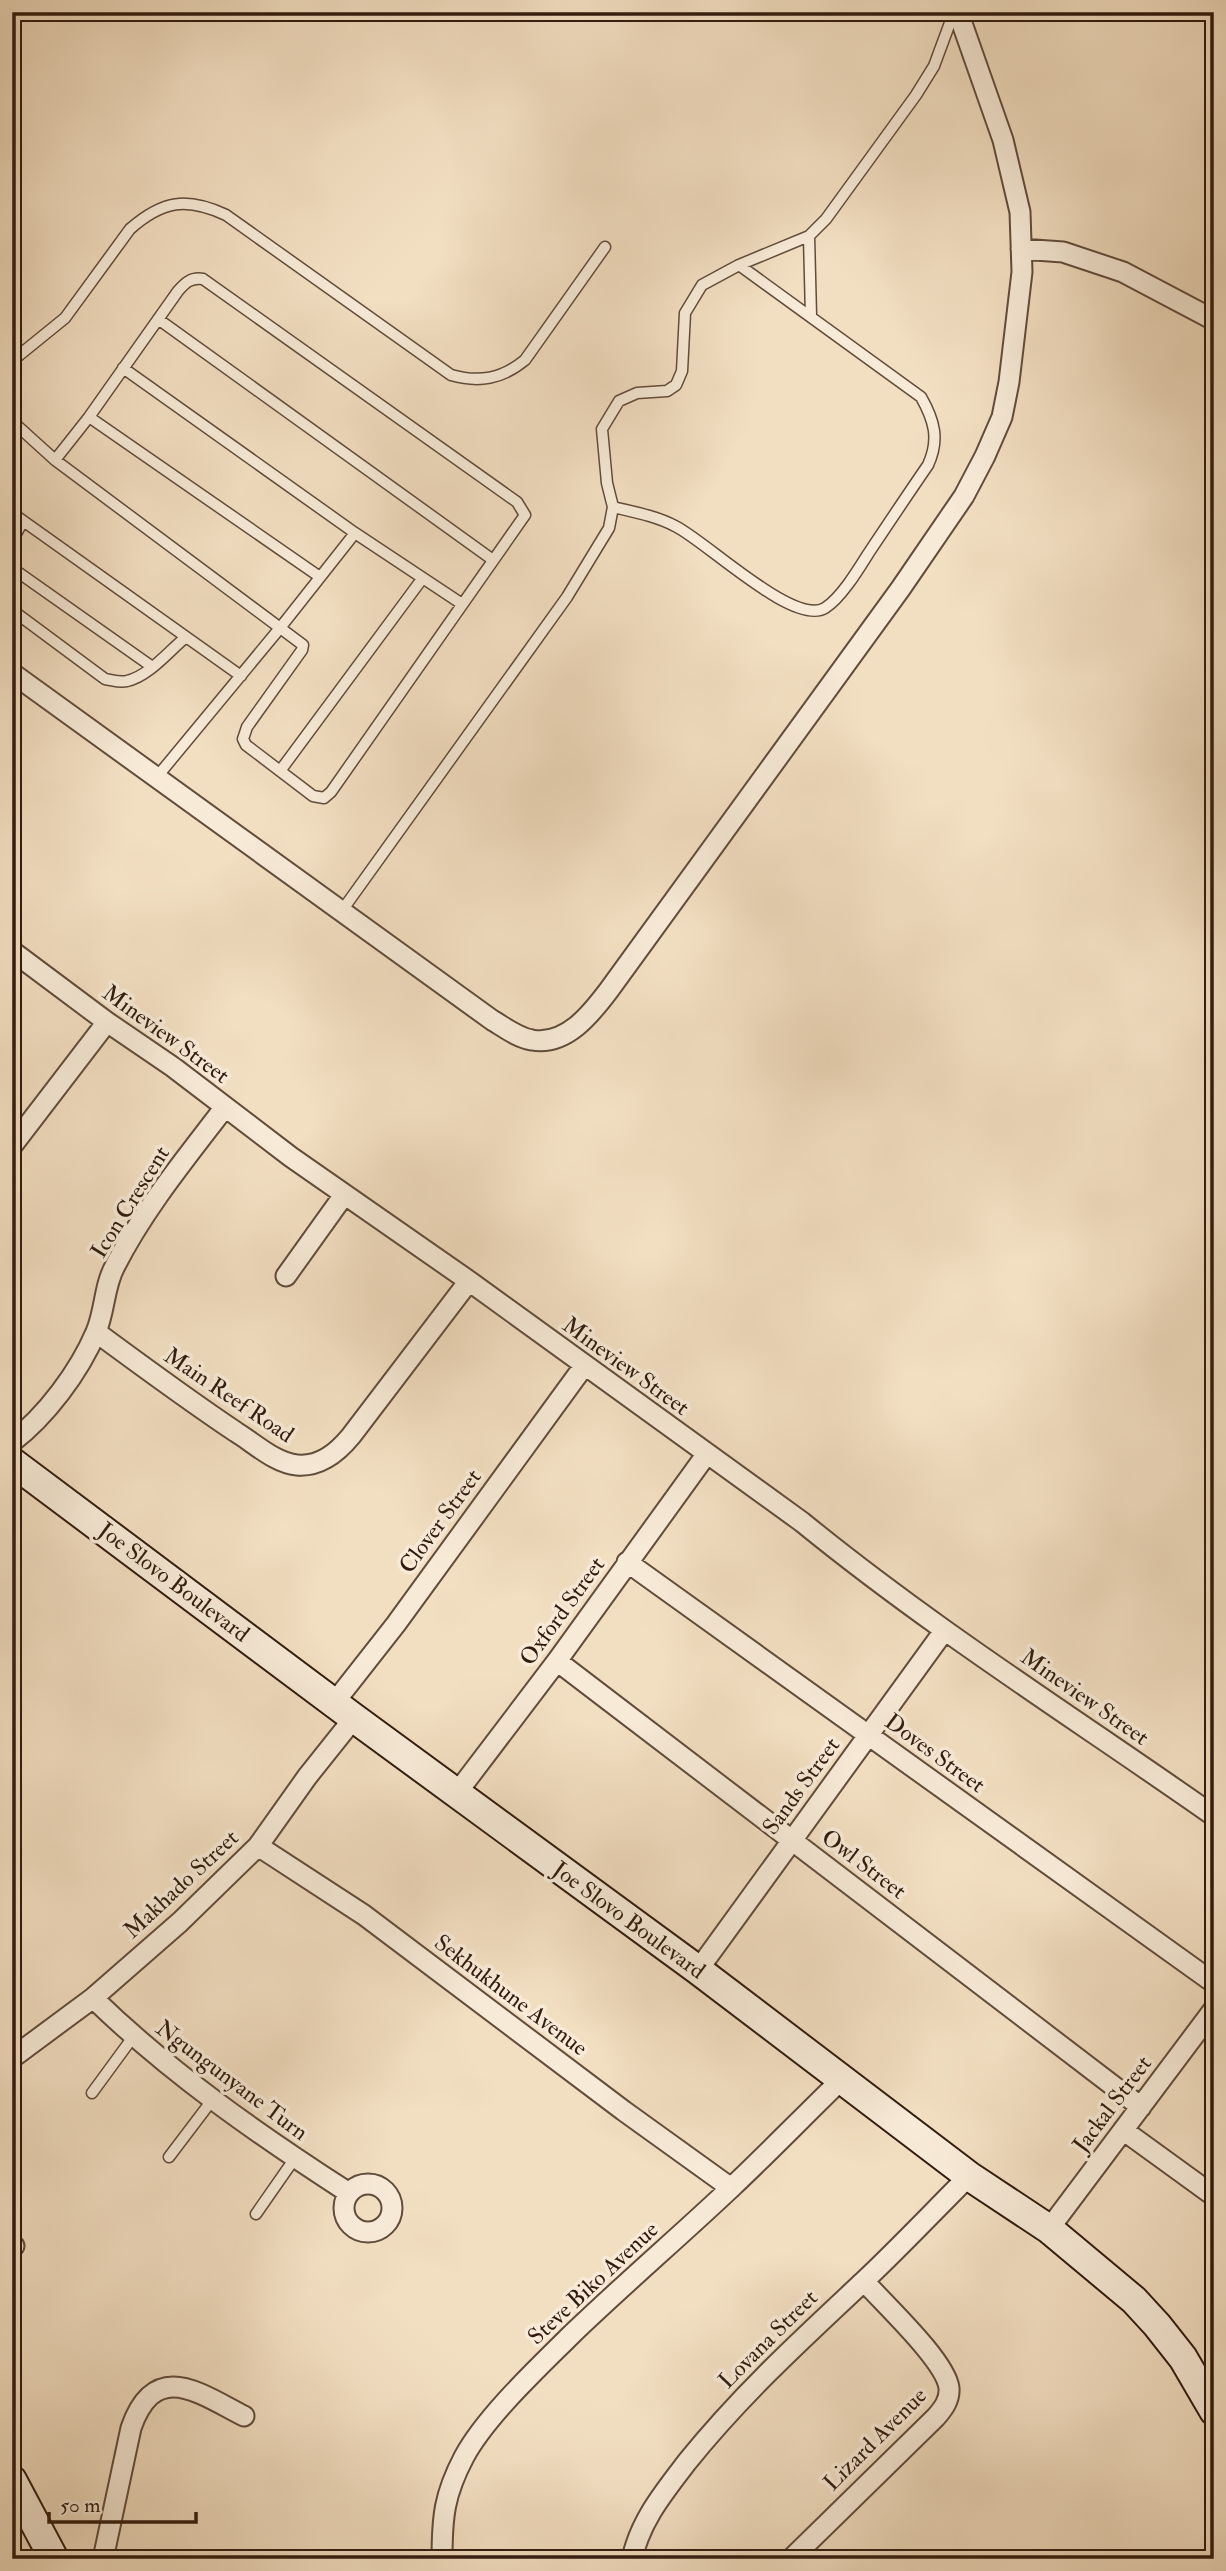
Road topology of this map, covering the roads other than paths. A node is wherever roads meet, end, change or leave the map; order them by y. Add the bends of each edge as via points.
1 (956, 12) edge
2 (809, 236) junction
3 (606, 247) dead end
4 (1021, 248) junction
5 (739, 265) junction
6 (811, 316) junction
7 (158, 319) junction
8 (1214, 320) edge
9 (12, 361) edge
10 (123, 368) junction
11 (89, 417) junction
12 (12, 421) edge
13 (55, 460) junction
14 (613, 507) junction
15 (12, 513) edge
16 (23, 521) junction
17 (355, 533) junction
18 (12, 541) edge
19 (493, 560) junction
20 (12, 568) edge
21 (320, 577) junction
22 (422, 579) junction
23 (462, 604) junction
24 (12, 610) edge
25 (280, 628) junction
26 (186, 637) junction
27 (151, 666) junction
28 (12, 673) edge
29 (241, 676) junction
30 (280, 771) junction
31 (156, 778) junction
32 (341, 912) junction
33 (12, 951) edge
34 (107, 1022) junction
35 (225, 1108) junction
36 (12, 1146) edge
37 (344, 1195) junction
38 (286, 1276) dead end
39 (469, 1281) junction
40 (96, 1332) junction
41 (584, 1366) junction
42 (12, 1442) edge
43 (706, 1455) junction
44 (12, 1462) edge
45 (627, 1562) junction
46 (944, 1631) junction
47 (556, 1661) junction
48 (344, 1710) junction
49 (868, 1735) junction
50 (456, 1794) junction
51 (1214, 1816) edge
52 (792, 1840) junction
53 (258, 1846) junction
54 (698, 1970) junction
55 (1214, 1983) edge
56 (93, 1998) junction
57 (1214, 2009) edge
58 (133, 2037) junction
59 (12, 2057) edge
60 (841, 2080) junction
61 (92, 2093) dead end
62 (213, 2099) junction
63 (1141, 2107) junction
64 (1123, 2130) junction
65 (169, 2157) dead end
66 (295, 2158) junction
67 (969, 2176) junction
68 (731, 2188) junction
69 (349, 2193) dead end
70 (1214, 2196) edge
71 (256, 2214) dead end
72 (1049, 2229) junction
73 (864, 2281) junction
74 (1214, 2410) edge
75 (244, 2416) dead end
76 (12, 2480) edge
77 (54, 2559) edge
78 (103, 2559) edge
79 (442, 2559) edge
80 (632, 2559) edge
81 (790, 2559) edge

1 - 2 lane via 934,66 916,95 827,219
1 - 4 street via 1014,181
2 - 5 lane
2 - 6 lane
3 - 9 lane via 525,360 511,372 484,380 465,379 450,375 226,215 207,206 179,202 144,217 130,229 65,318
4 - 8 street via 1063,252 1123,272
4 - 32 street via 1011,370 1002,417 964,496 589,1017 556,1038 532,1040 517,1034
5 - 6 lane
5 - 14 lane via 702,285 685,313 682,372 676,385 619,401 603,429
6 - 14 lane via 921,397 936,433 928,465 852,579 828,607 807,611 783,602 675,526
7 - 10 lane
7 - 19 lane
7 - 19 lane via 184,284 203,279 517,502 525,515
10 - 11 lane
10 - 17 lane
11 - 13 lane
11 - 21 lane
12 - 13 lane
13 - 25 lane
14 - 32 lane via 609,527 567,597
15 - 16 lane
16 - 18 lane
16 - 26 lane
17 - 21 lane
17 - 22 lane
19 - 23 lane
20 - 27 lane
21 - 25 lane
22 - 23 lane
22 - 30 lane
23 - 30 lane via 331,792 324,798 313,796
24 - 27 lane via 105,679 128,681
25 - 29 lane
25 - 30 lane via 303,648 243,739
26 - 27 lane
26 - 29 lane
28 - 31 street
29 - 31 lane
31 - 32 street
33 - 34 street, Mineview Street
34 - 35 street, Mineview Street
34 - 36 street
35 - 37 street, Mineview Street
35 - 40 street, Icon Crescent via 113,1268
37 - 38 street
37 - 39 street, Mineview Street
39 - 40 street, Main Reef Road via 338,1451 310,1464 286,1463 262,1449
39 - 41 street, Mineview Street
40 - 42 street, Icon Crescent via 40,1417
41 - 43 street, Mineview Street
41 - 48 street, Clover Street via 396,1624
43 - 45 street, Oxford Street
43 - 46 street, Mineview Street
44 - 48 street, Joe Slovo Boulevard
45 - 47 street, Oxford Street
45 - 49 street, Doves Street
46 - 49 street, Sands Street
46 - 51 street, Mineview Street
47 - 50 street, Oxford Street
47 - 52 street, Owl Street
48 - 50 street, Joe Slovo Boulevard
48 - 53 street, Makhado Street via 307,1777
49 - 52 street, Sands Street
49 - 55 street, Doves Street
50 - 54 street, Joe Slovo Boulevard
52 - 54 street, Sands Street
52 - 63 street, Owl Street
53 - 56 street, Makhado Street
53 - 68 street, Sekhukhune Avenue via 365,1915
54 - 60 street, Joe Slovo Boulevard
56 - 58 street, Ngungunyane Turn
56 - 59 street, Makhado Street
57 - 63 street, Jackal Street
58 - 61 lane
58 - 62 street, Ngungunyane Turn
60 - 67 street, Joe Slovo Boulevard
60 - 68 street, Steve Biko Avenue
62 - 65 lane
62 - 66 street, Ngungunyane Turn
63 - 64 street, Jackal Street
64 - 70 street
64 - 72 street, Jackal Street
66 - 69 street, Ngungunyane Turn
66 - 71 lane
67 - 72 street, Joe Slovo Boulevard
67 - 73 street, Lovana Street
68 - 79 street, Steve Biko Avenue via 618,2289 495,2415 465,2454 454,2478 442,2513
72 - 74 street, Joe Slovo Boulevard via 1157,2325
73 - 80 street, Lovana Street via 716,2426 661,2496 640,2531
73 - 81 street, Lizard Avenue via 939,2364 948,2396 936,2417
75 - 78 street via 182,2386 152,2393 131,2428
76 - 77 street

